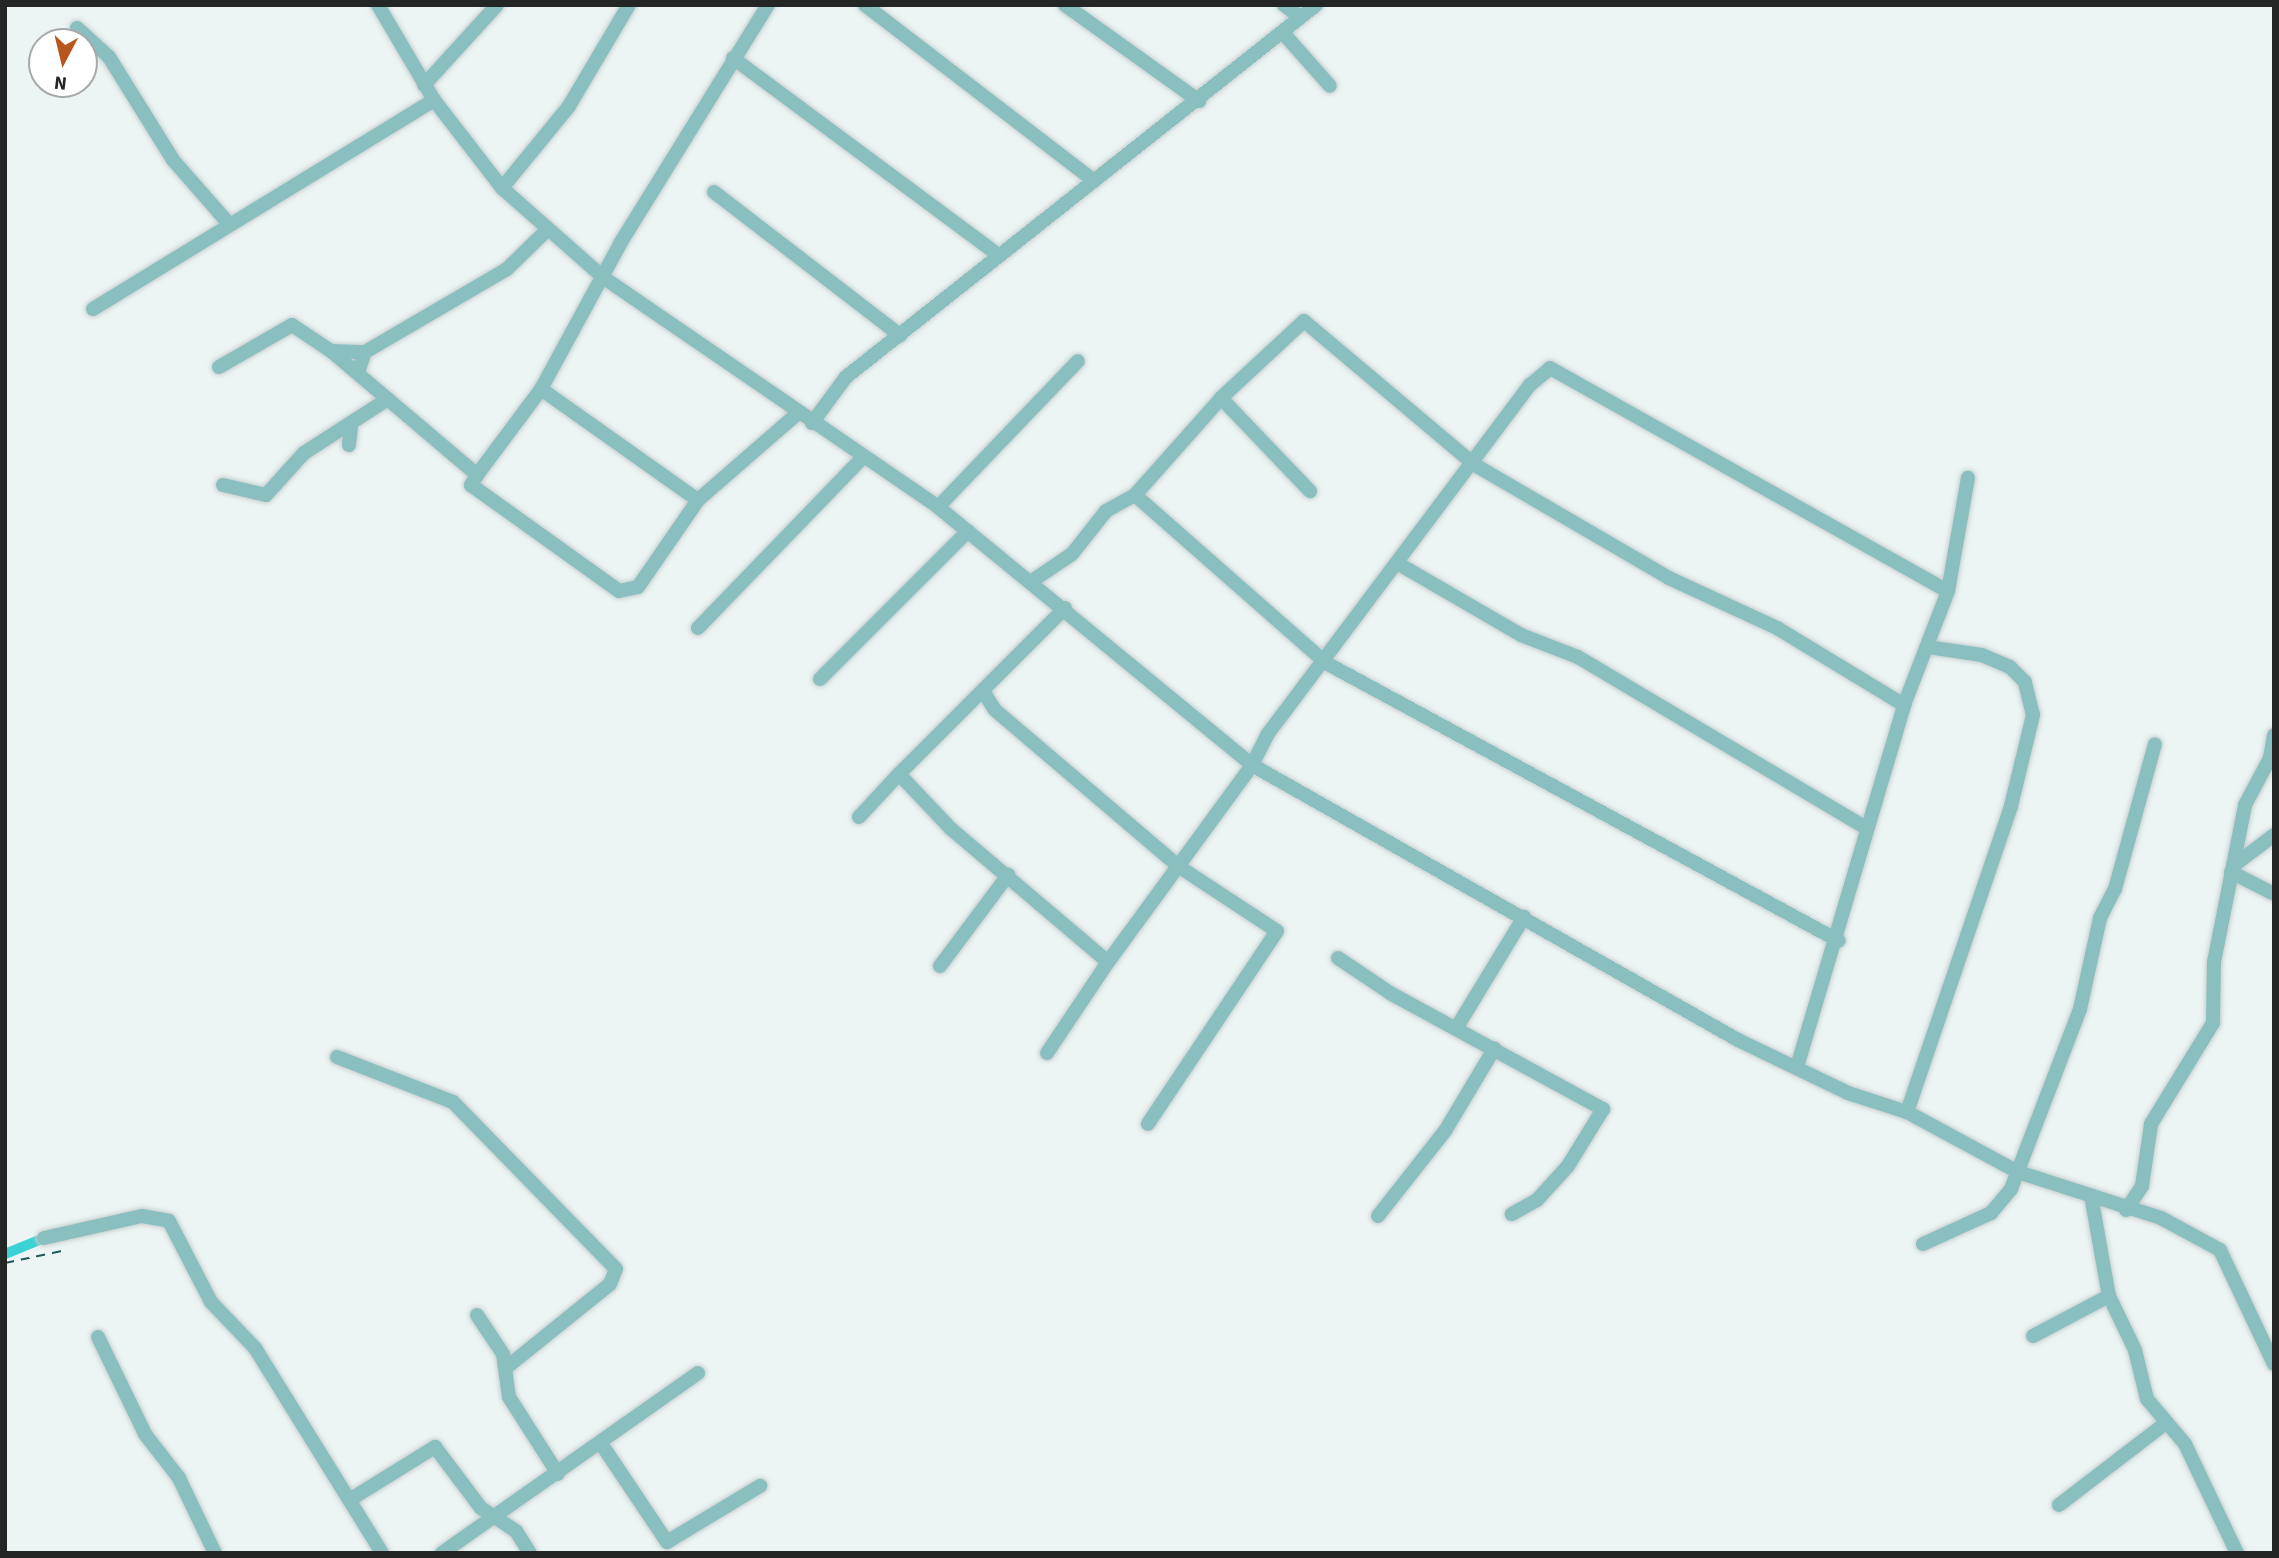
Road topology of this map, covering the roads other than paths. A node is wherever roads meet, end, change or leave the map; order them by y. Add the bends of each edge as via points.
1 (378, 5) edge
2 (497, 5) edge
3 (629, 5) edge
4 (768, 5) edge
5 (865, 5) edge
6 (1065, 5) edge
7 (1284, 5) edge
8 (1316, 5) edge
9 (1300, 17) junction
10 (1284, 34) junction
11 (98, 47) edge
12 (733, 58) junction
13 (424, 85) junction
14 (1330, 86) dead end
15 (433, 100) junction
16 (1199, 101) junction
17 (1094, 180) junction
18 (502, 188) junction
19 (715, 192) dead end
20 (229, 224) junction
21 (548, 229) junction
22 (1000, 256) junction
23 (604, 278) junction
24 (93, 309) dead end
25 (900, 335) junction
26 (331, 351) junction
27 (365, 352) junction
28 (1078, 361) dead end
29 (219, 367) dead end
30 (358, 372) junction
31 (541, 389) junction
32 (1221, 398) junction
33 (388, 399) junction
34 (798, 414) junction
35 (812, 423) junction
36 (351, 426) junction
37 (349, 445) dead end
38 (863, 457) junction
39 (1475, 465) junction
40 (477, 475) junction
41 (1968, 478) dead end
42 (223, 485) dead end
43 (1310, 491) dead end
44 (1135, 495) junction
45 (698, 500) junction
46 (938, 506) junction
47 (968, 531) junction
48 (1397, 563) junction
49 (1032, 581) junction
50 (1948, 591) junction
51 (1065, 608) junction
52 (698, 628) dead end
53 (1927, 647) junction
54 (1326, 663) junction
55 (820, 679) dead end
56 (983, 691) junction
57 (1904, 705) junction
58 (2274, 735) edge
59 (2155, 744) dead end
60 (1252, 765) junction
61 (899, 774) junction
62 (859, 817) dead end
63 (1866, 828) junction
64 (2274, 835) edge
65 (1178, 866) junction
66 (2232, 869) junction
67 (1007, 875) junction
68 (2274, 894) edge
69 (1524, 916) junction
70 (1839, 941) junction
71 (1338, 958) dead end
72 (1108, 962) junction
73 (940, 966) dead end
74 (1457, 1027) junction
75 (1494, 1049) junction
76 (1047, 1053) dead end
77 (337, 1057) dead end
78 (1797, 1067) junction
79 (1907, 1112) junction
80 (1148, 1124) dead end
81 (2018, 1172) junction
82 (2092, 1201) junction
83 (2126, 1210) junction
84 (1512, 1214) dead end
85 (1378, 1216) dead end
86 (44, 1238) dead end
87 (1923, 1244) dead end
88 (2109, 1296) junction
89 (477, 1315) dead end
90 (2033, 1336) dead end
91 (98, 1337) dead end
92 (2274, 1364) edge
93 (506, 1368) junction
94 (698, 1373) dead end
95 (2166, 1423) junction
96 (602, 1445) junction
97 (558, 1474) junction
98 (760, 1486) dead end
99 (351, 1499) junction
100 (2059, 1504) dead end
101 (493, 1516) junction
102 (670, 1548) edge
103 (215, 1553) edge
104 (382, 1553) edge
105 (442, 1553) edge
106 (530, 1553) edge
107 (2237, 1553) edge

1 - 13 street
2 - 13 street
3 - 18 street via 569,107
4 - 12 street
5 - 17 street
6 - 16 street
7 - 9 street
8 - 9 street
9 - 10 street
10 - 14 street
10 - 16 street
11 - 20 street via 109,57 173,160
12 - 22 street
12 - 23 street
13 - 15 street
15 - 18 street
15 - 20 street
16 - 17 street
17 - 22 street
18 - 21 street
19 - 25 street
20 - 24 street
21 - 23 street
21 - 27 street via 507,270
22 - 25 street
23 - 31 street
23 - 34 street
25 - 35 street via 839,385
26 - 27 street
26 - 29 street via 292,325
26 - 30 street
27 - 30 street
28 - 46 street
30 - 33 street
31 - 40 street
31 - 45 street
32 - 39 street via 1304,321
32 - 43 street
32 - 44 street
33 - 36 street
33 - 40 street
34 - 35 street
34 - 45 street
35 - 38 street
36 - 37 street
36 - 42 street via 304,453 266,495
38 - 46 street
38 - 52 street
39 - 48 street
39 - 50 street via 1530,385 1550,368
39 - 57 street via 1670,578 1777,628
40 - 45 street via 471,485 620,591 638,587
41 - 50 street
44 - 49 street via 1106,511 1072,554
44 - 54 street
46 - 47 street
47 - 49 street
47 - 55 street
48 - 54 street
48 - 63 street via 1521,635 1578,657
49 - 51 street
50 - 53 street
51 - 56 street
51 - 60 street
53 - 57 street
53 - 79 street via 1982,655 2010,667 2025,682 2033,715 2011,806
54 - 60 street via 1267,734
54 - 70 street
56 - 61 street via 957,710
56 - 65 street via 995,710
57 - 63 street
58 - 66 street via 2270,758 2245,805
59 - 81 street via 2115,889 2100,918 2080,1009
60 - 65 street
60 - 69 street
61 - 62 street
61 - 67 street
63 - 70 street
64 - 66 street
65 - 72 street
65 - 80 street via 1277,931
66 - 68 street
66 - 83 street via 2214,962 2213,1023 2151,1124 2142,1186
67 - 72 street
67 - 73 street
69 - 74 street
69 - 78 street
70 - 78 street
71 - 74 street
72 - 76 street
74 - 75 street
75 - 84 street via 1603,1109 1568,1166 1537,1200
75 - 85 street via 1445,1131
77 - 93 street via 453,1102 616,1269 610,1284
78 - 79 street
79 - 81 street
81 - 82 street
81 - 87 street via 1991,1213
82 - 83 street
82 - 88 street
83 - 92 street via 2161,1218 2220,1250
86 - 99 street via 142,1216 169,1221 211,1302 255,1348
88 - 90 street
88 - 95 street via 2135,1350 2147,1399
89 - 93 street
91 - 103 street
93 - 97 street via 509,1397
94 - 96 street
95 - 100 street
95 - 107 street via 2196,1463
96 - 97 street
96 - 102 street
97 - 101 street
98 - 102 street
99 - 101 street via 435,1447
99 - 104 street
101 - 105 street
101 - 106 street via 524,1539

